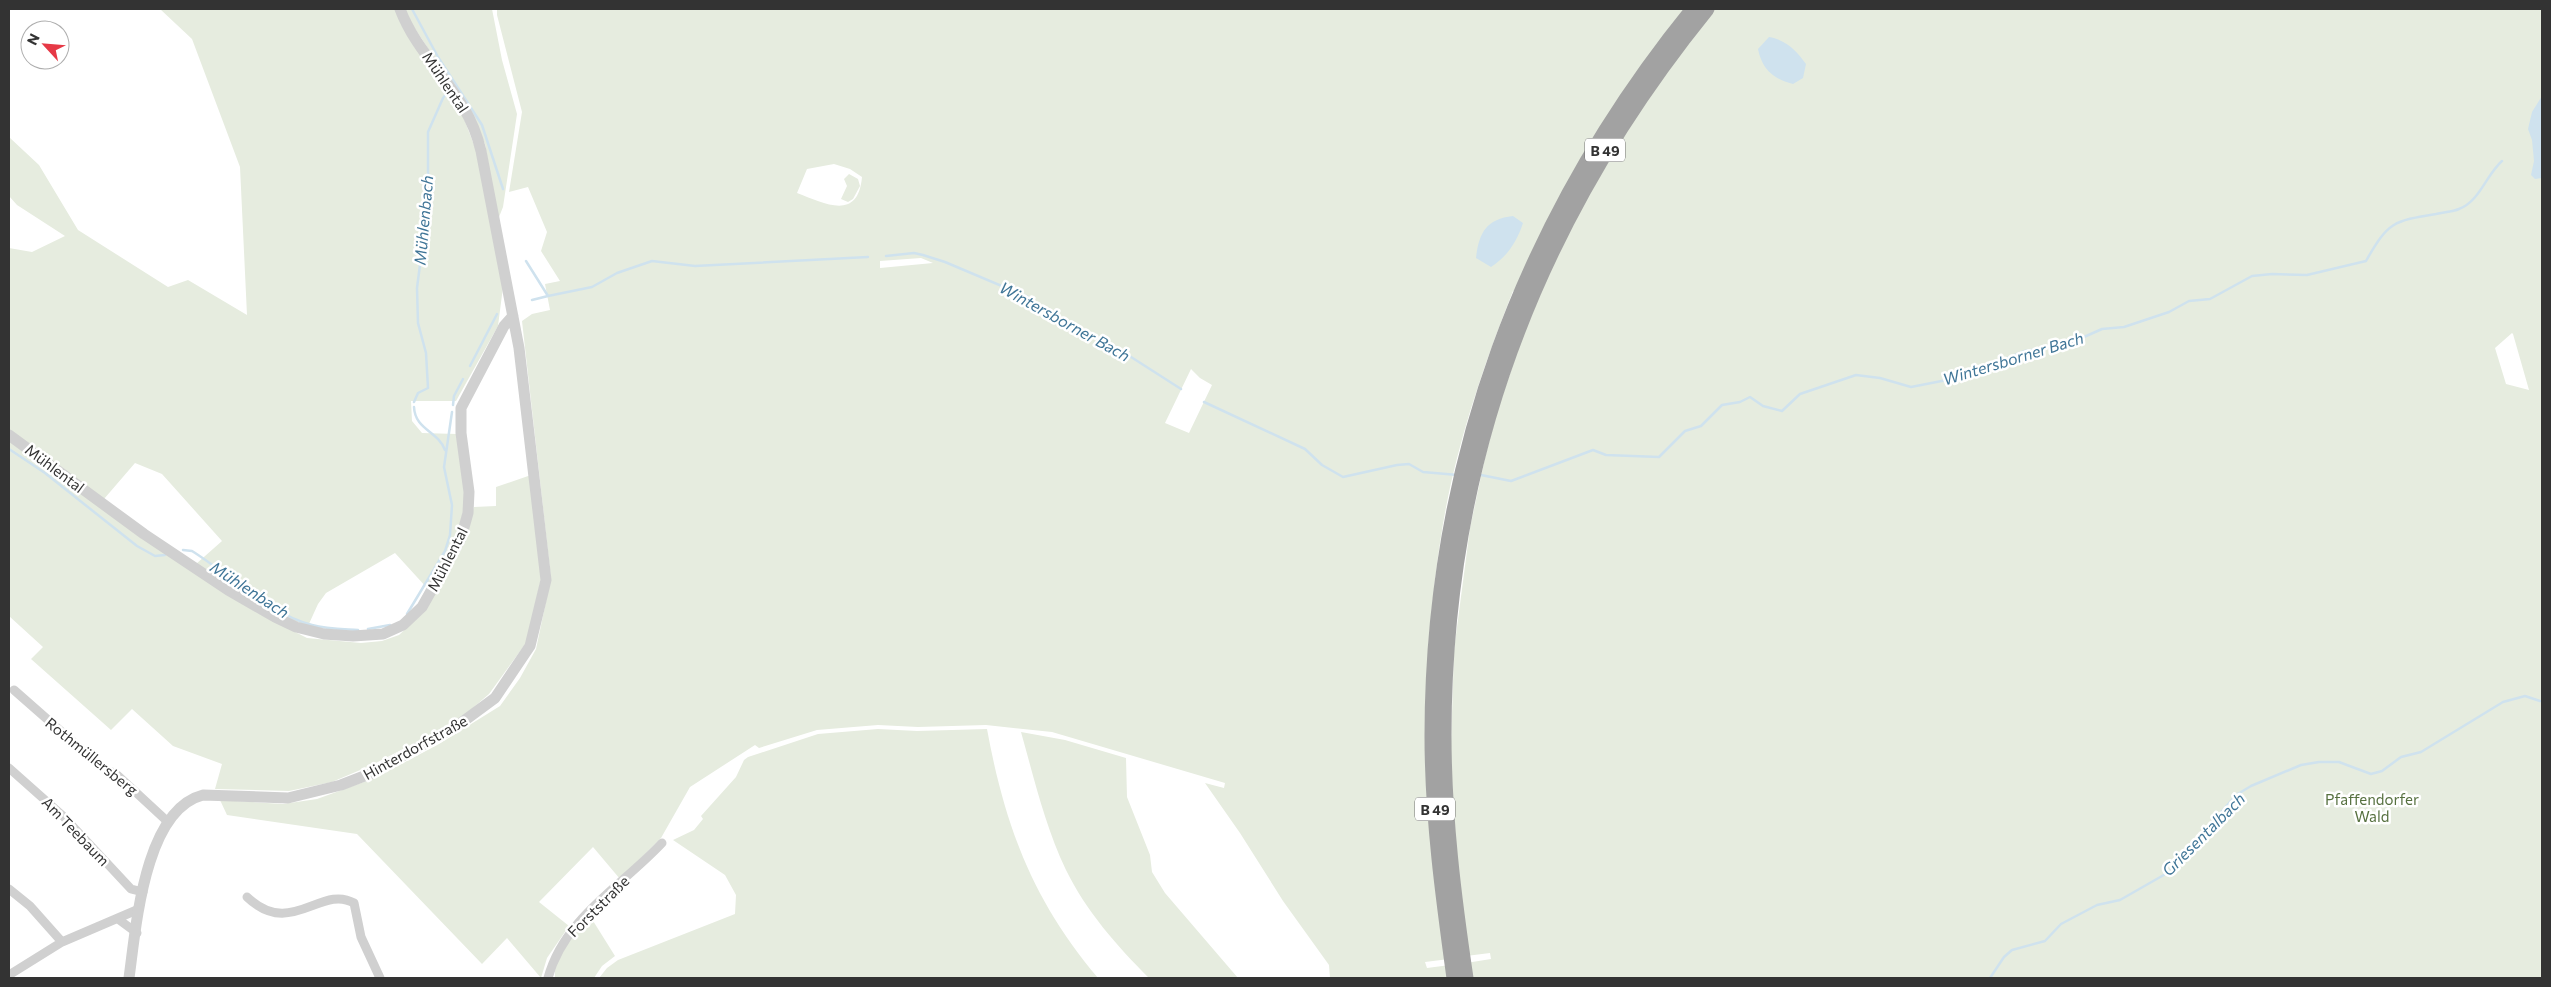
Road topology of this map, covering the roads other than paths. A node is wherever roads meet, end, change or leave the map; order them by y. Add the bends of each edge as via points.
1 (400, 9) edge
2 (1693, 9) edge
3 (1707, 9) edge
4 (1521, 304) junction
5 (514, 316) junction
6 (9, 435) edge
7 (1442, 640) junction
8 (14, 690) dead end
9 (9, 768) edge
10 (168, 822) junction
11 (662, 843) dead end
12 (9, 889) edge
13 (143, 892) junction
14 (247, 897) dead end
15 (139, 910) junction
16 (118, 919) junction
17 (137, 933) junction
18 (62, 942) junction
19 (9, 975) edge
20 (129, 978) edge
21 (380, 978) edge
22 (548, 978) edge
23 (1454, 978) edge
24 (1466, 978) edge

1 - 5 street, Mühlental via 410,30 463,104 473,124
2 - 4 highway, B 49 via 1646,69 1595,145 1553,220
3 - 4 highway, B 49 via 1656,75 1606,150
4 - 7 highway, B 49 via 1474,470
5 - 6 street, Mühlental via 504,326 461,408 460,426 469,492 468,513 461,538 422,607 403,625 383,634 324,634 275,618 144,534
5 - 10 street, Hinterdorfstraße via 546,580 530,646 495,698 457,726 372,773 341,786 288,798 203,795 190,798
7 - 23 highway, B 49 via 1432,738 1435,804
7 - 24 highway, B 49 via 1446,804
8 - 10 street, Rothmüllersberg via 105,770 115,773
9 - 13 street, Am Teebaum via 63,816 131,889
10 - 13 street, Hinterdorfstraße via 148,867
11 - 22 street, Forststraße via 576,925 553,958
12 - 18 street via 30,906
13 - 15 street, Hinterdorfstraße
14 - 21 street via 272,914 348,899 354,903 361,937
15 - 16 street
15 - 17 street, Hinterdorfstraße
16 - 17 street
16 - 18 street
17 - 20 street, Hinterdorfstraße
18 - 19 street

